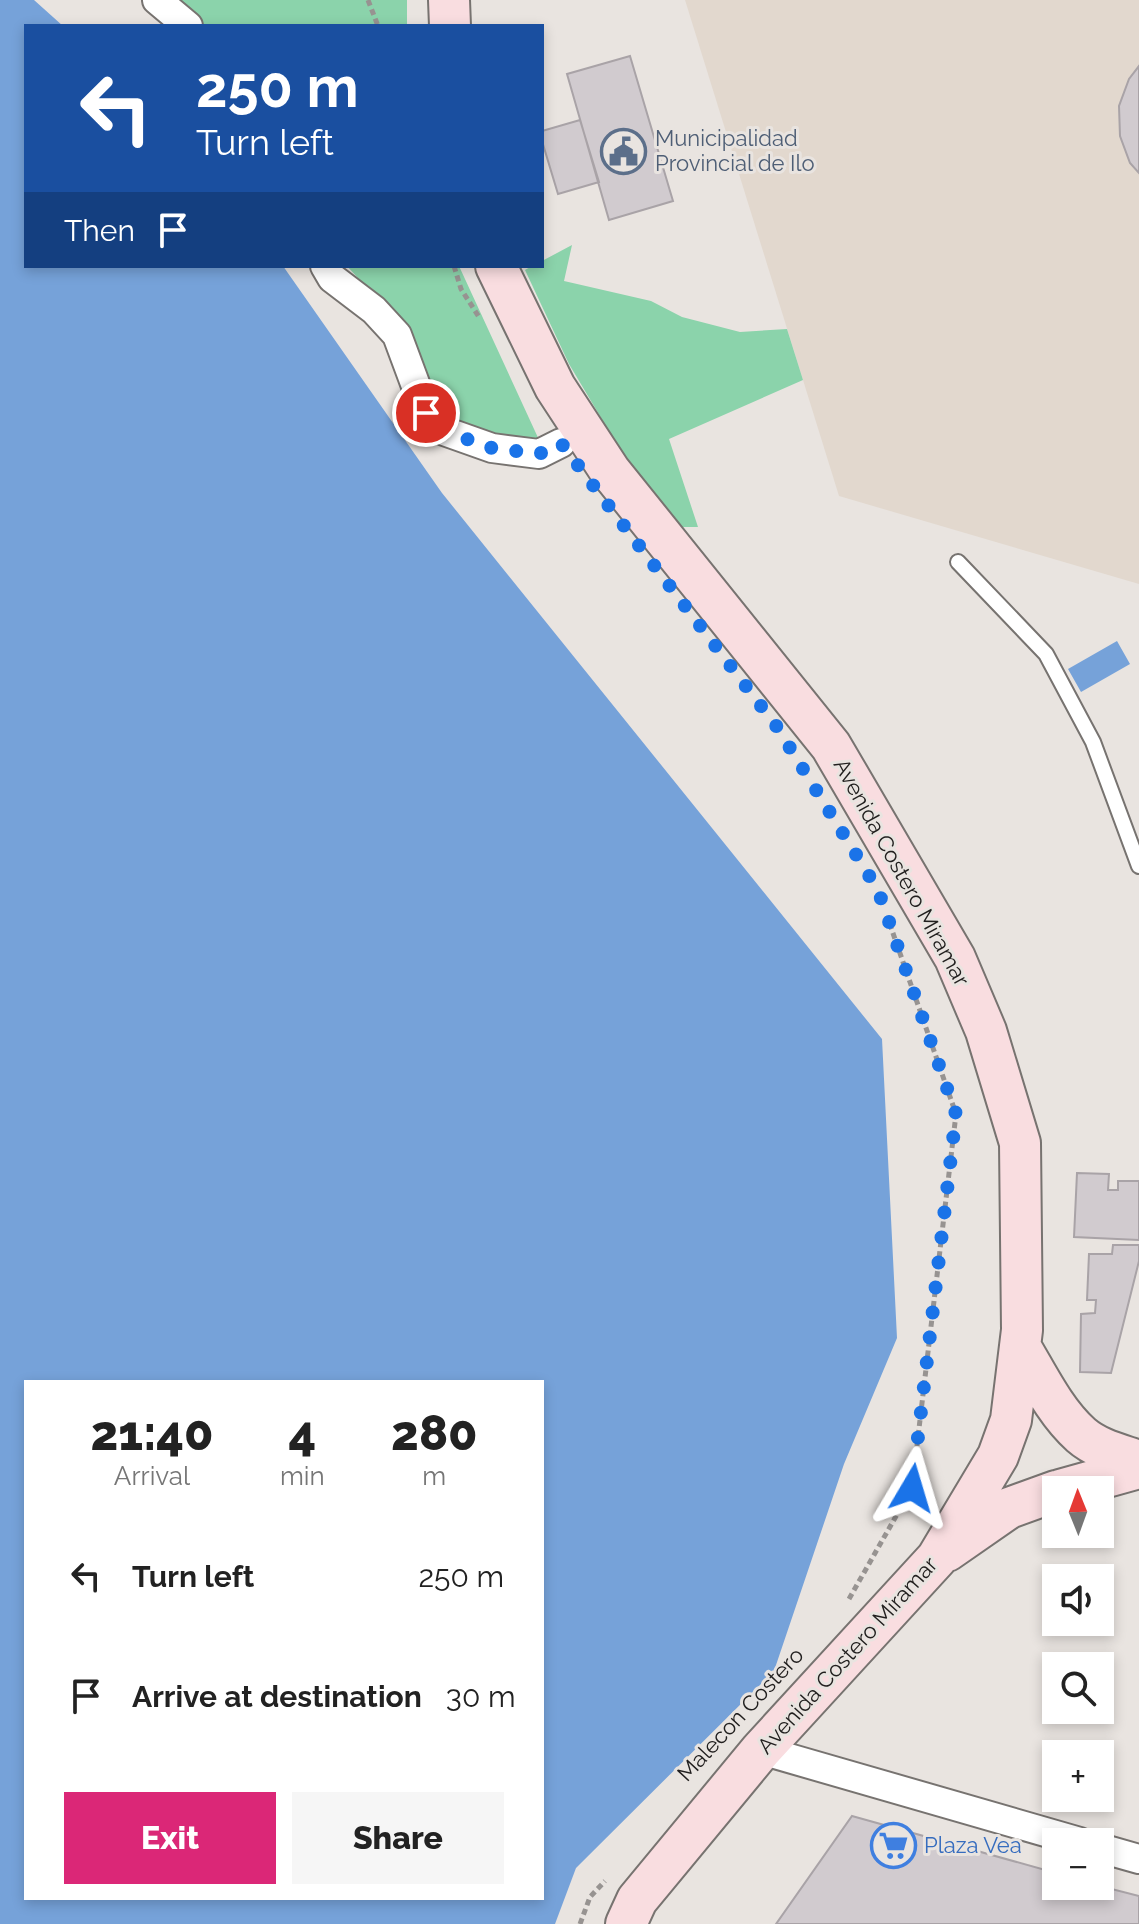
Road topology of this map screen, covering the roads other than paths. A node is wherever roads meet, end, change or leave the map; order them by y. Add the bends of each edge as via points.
1 (157, 0) edge
2 (449, 0) edge
3 (186, 24) edge
4 (450, 24) edge
5 (326, 268) edge
6 (497, 268) edge
7 (561, 443) dead end
8 (958, 562) dead end
9 (1139, 866) edge
10 (1020, 1346) junction
11 (1139, 1461) edge
12 (1139, 1468) edge
13 (1111, 1476) edge
14 (1042, 1497) edge
15 (937, 1558) junction
16 (761, 1750) junction
17 (1042, 1831) edge
18 (1114, 1852) edge
19 (1139, 1859) edge
20 (626, 1924) edge

1 - 3 street
2 - 4 street
5 - 7 street via 397,335 426,413 444,431 492,448 539,454
6 - 10 street, Avenida Costero Miramar via 555,387 610,471 831,746 955,958 986,1031 1020,1143
8 - 9 lane via 1046,654 1093,742
10 - 11 street via 1056,1405 1082,1435
10 - 15 street, Avenida Costero Miramar via 1011,1420 998,1456
12 - 13 street
14 - 15 street via 1009,1508
15 - 16 street, Avenida Costero Miramar
16 - 17 street
16 - 20 street, Avenida Costero Miramar via 637,1900
18 - 19 street

